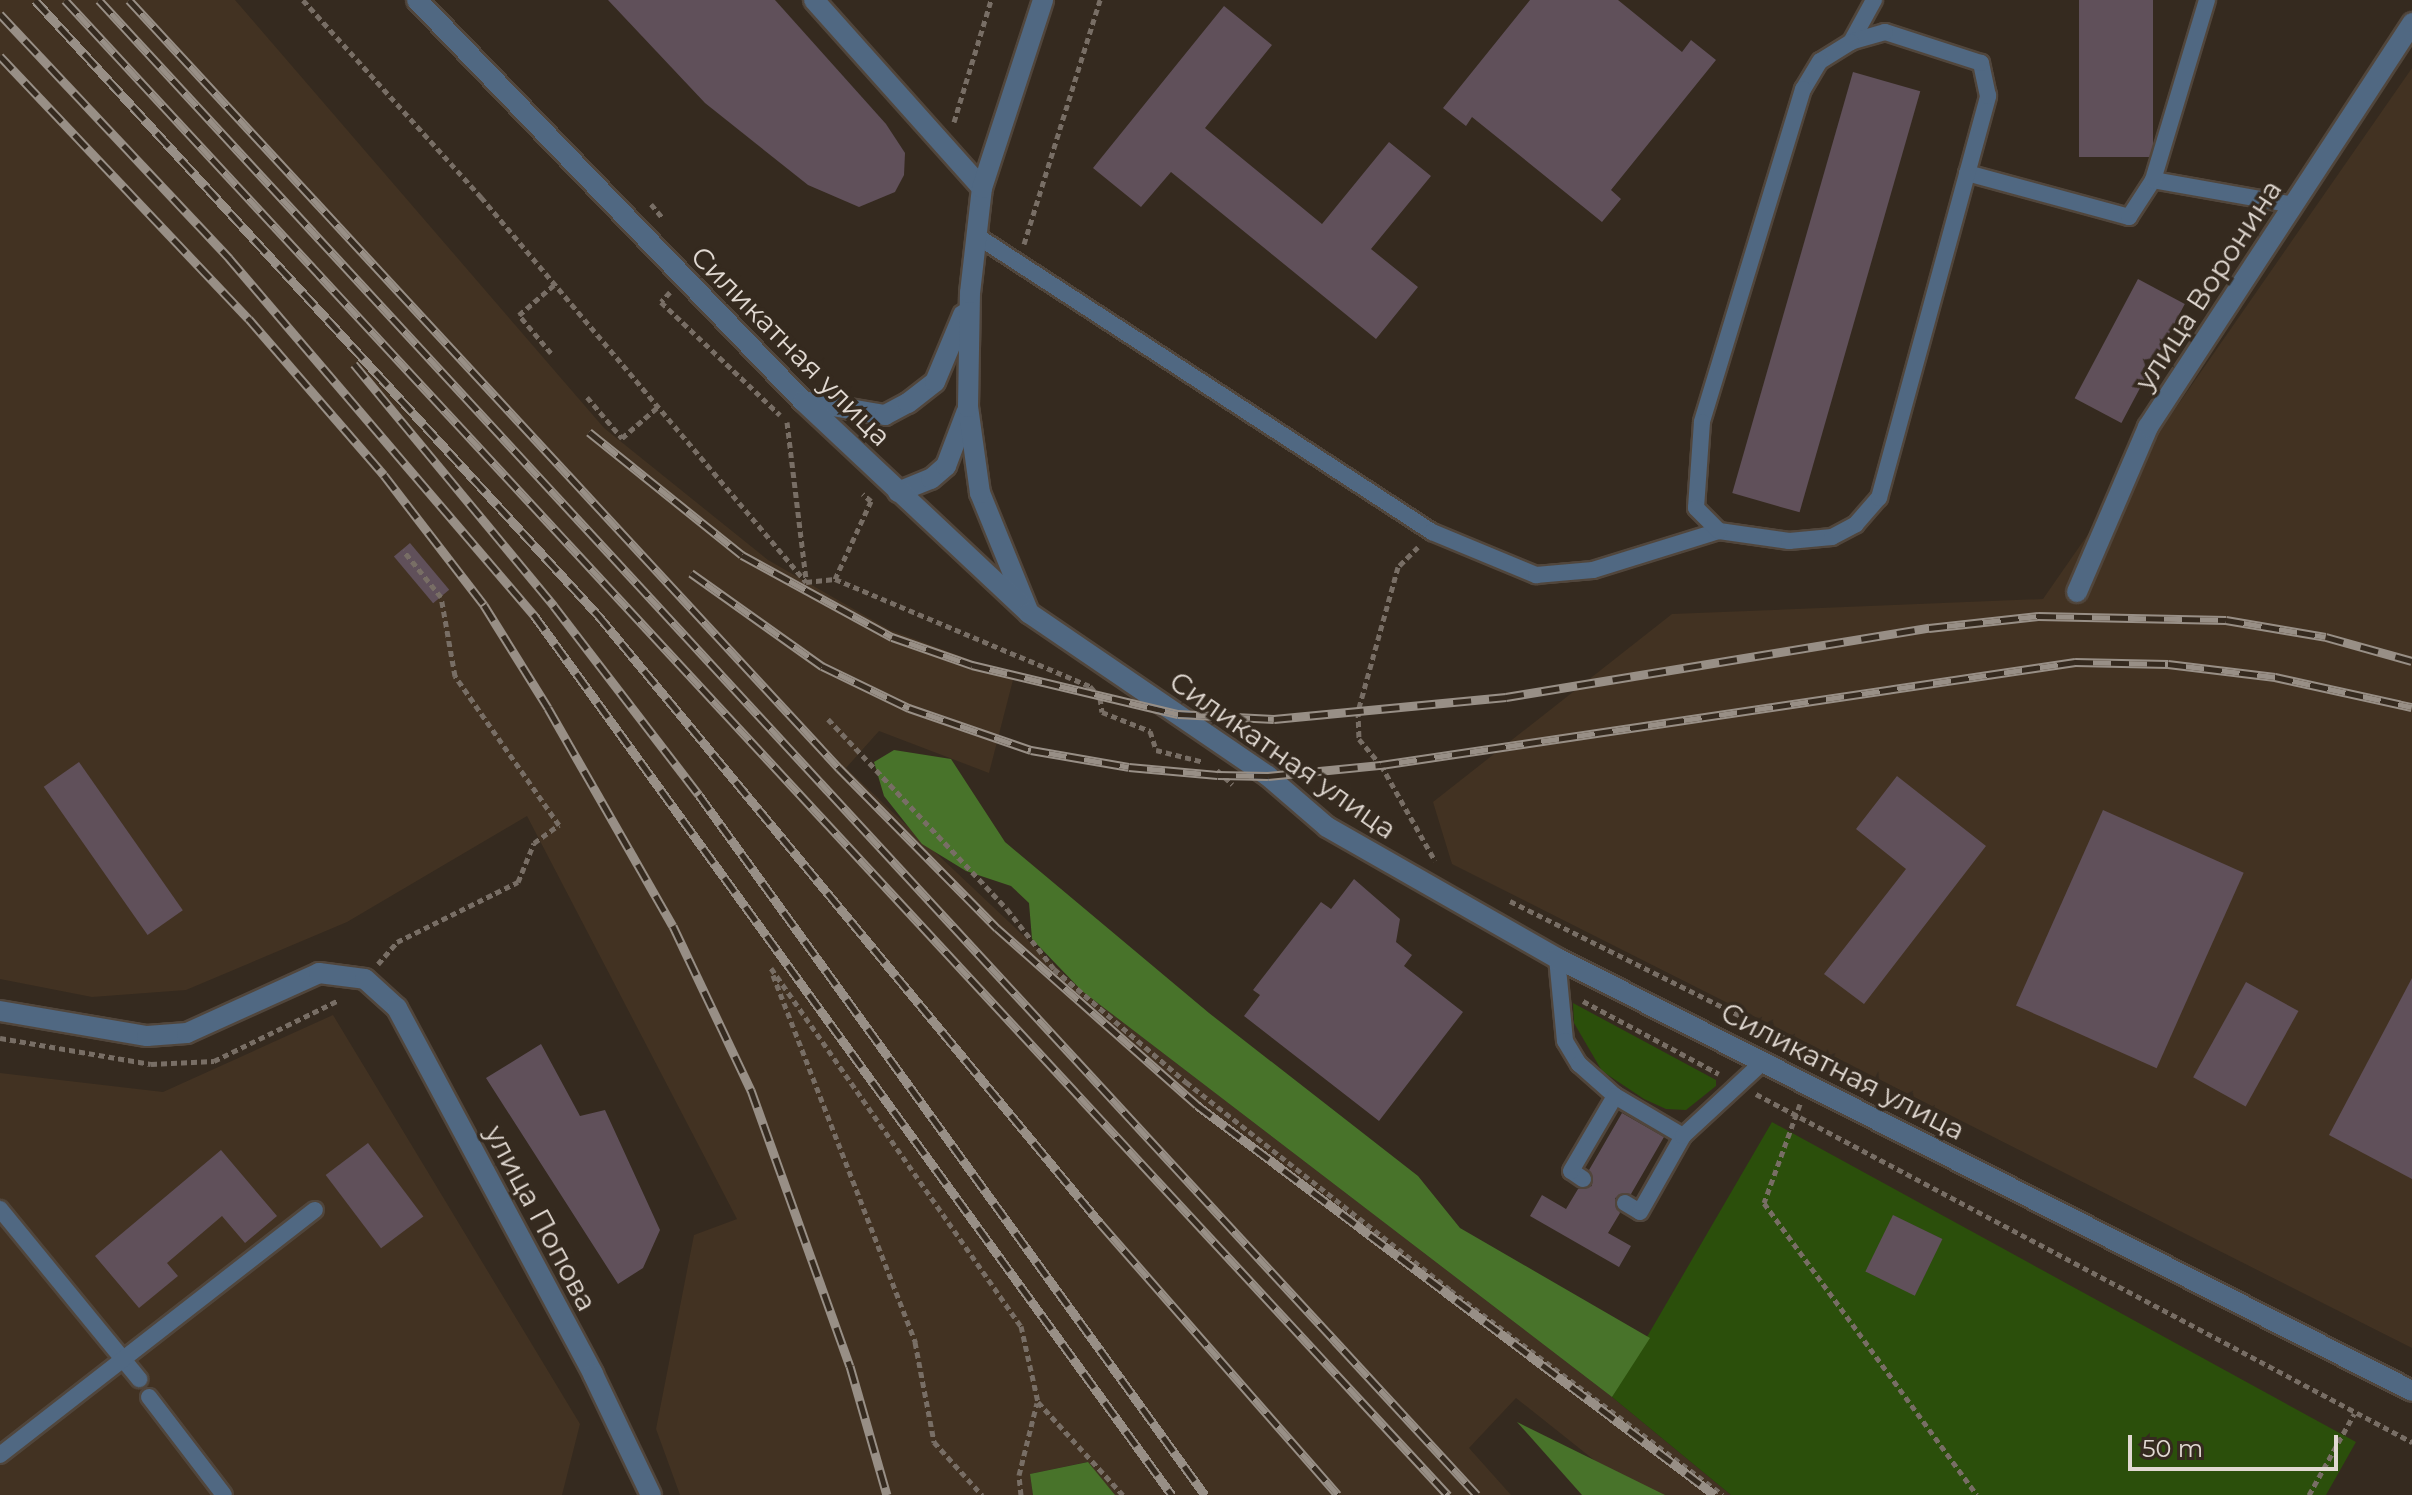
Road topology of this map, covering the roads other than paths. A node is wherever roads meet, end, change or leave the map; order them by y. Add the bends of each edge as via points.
1 (417, 0) edge
2 (814, 0) edge
3 (1043, 0) edge
4 (1874, 0) edge
5 (2207, 0) edge
6 (2412, 23) edge
7 (1851, 42) junction
8 (1967, 173) junction
9 (2153, 180) junction
10 (982, 188) junction
11 (2295, 205) junction
12 (977, 236) junction
13 (970, 293) junction
14 (803, 401) junction
15 (968, 407) junction
16 (898, 492) junction
17 (1719, 531) junction
18 (2077, 592) dead end
19 (1029, 613) junction
20 (1557, 958) junction
21 (0, 1011) edge
22 (1763, 1062) junction
23 (1615, 1096) junction
24 (1683, 1136) junction
25 (1583, 1179) dead end
26 (1625, 1203) dead end
27 (0, 1209) edge
28 (315, 1210) dead end
29 (123, 1359) junction
30 (139, 1379) dead end
31 (2412, 1391) edge
32 (149, 1397) dead end
33 (0, 1455) edge
34 (224, 1495) edge
35 (651, 1495) edge

1 - 14 street, Силикатная улица
2 - 10 street
3 - 10 street
4 - 7 lane
5 - 9 lane
6 - 11 street, улица Воронина
7 - 8 lane via 1885,32 1981,63 1988,96
7 - 17 lane via 1820,61 1803,89 1702,422 1696,508
8 - 9 lane via 2129,217
8 - 17 lane via 1879,498 1856,524 1832,537 1789,541
9 - 11 lane
10 - 12 street
11 - 18 street, улица Воронина via 2148,427
12 - 13 street
12 - 17 lane via 1432,532 1536,575 1593,570
13 - 14 street via 935,382 908,403 885,415
13 - 15 street
14 - 16 street, Силикатная улица
15 - 16 street via 946,466 931,479
15 - 19 street via 980,493
16 - 19 street, Силикатная улица
19 - 20 street, Силикатная улица via 1268,776 1327,827
20 - 22 street, Силикатная улица
20 - 23 lane via 1565,1041 1579,1064
21 - 35 street, улица Попова via 147,1036 187,1033 319,973 365,979 397,1008 593,1374
22 - 24 lane
22 - 31 street, Силикатная улица
23 - 24 lane
23 - 25 lane via 1595,1145 1571,1171
24 - 26 lane via 1650,1177 1640,1212
27 - 29 lane
28 - 29 lane
29 - 30 lane
29 - 33 lane
32 - 34 lane

